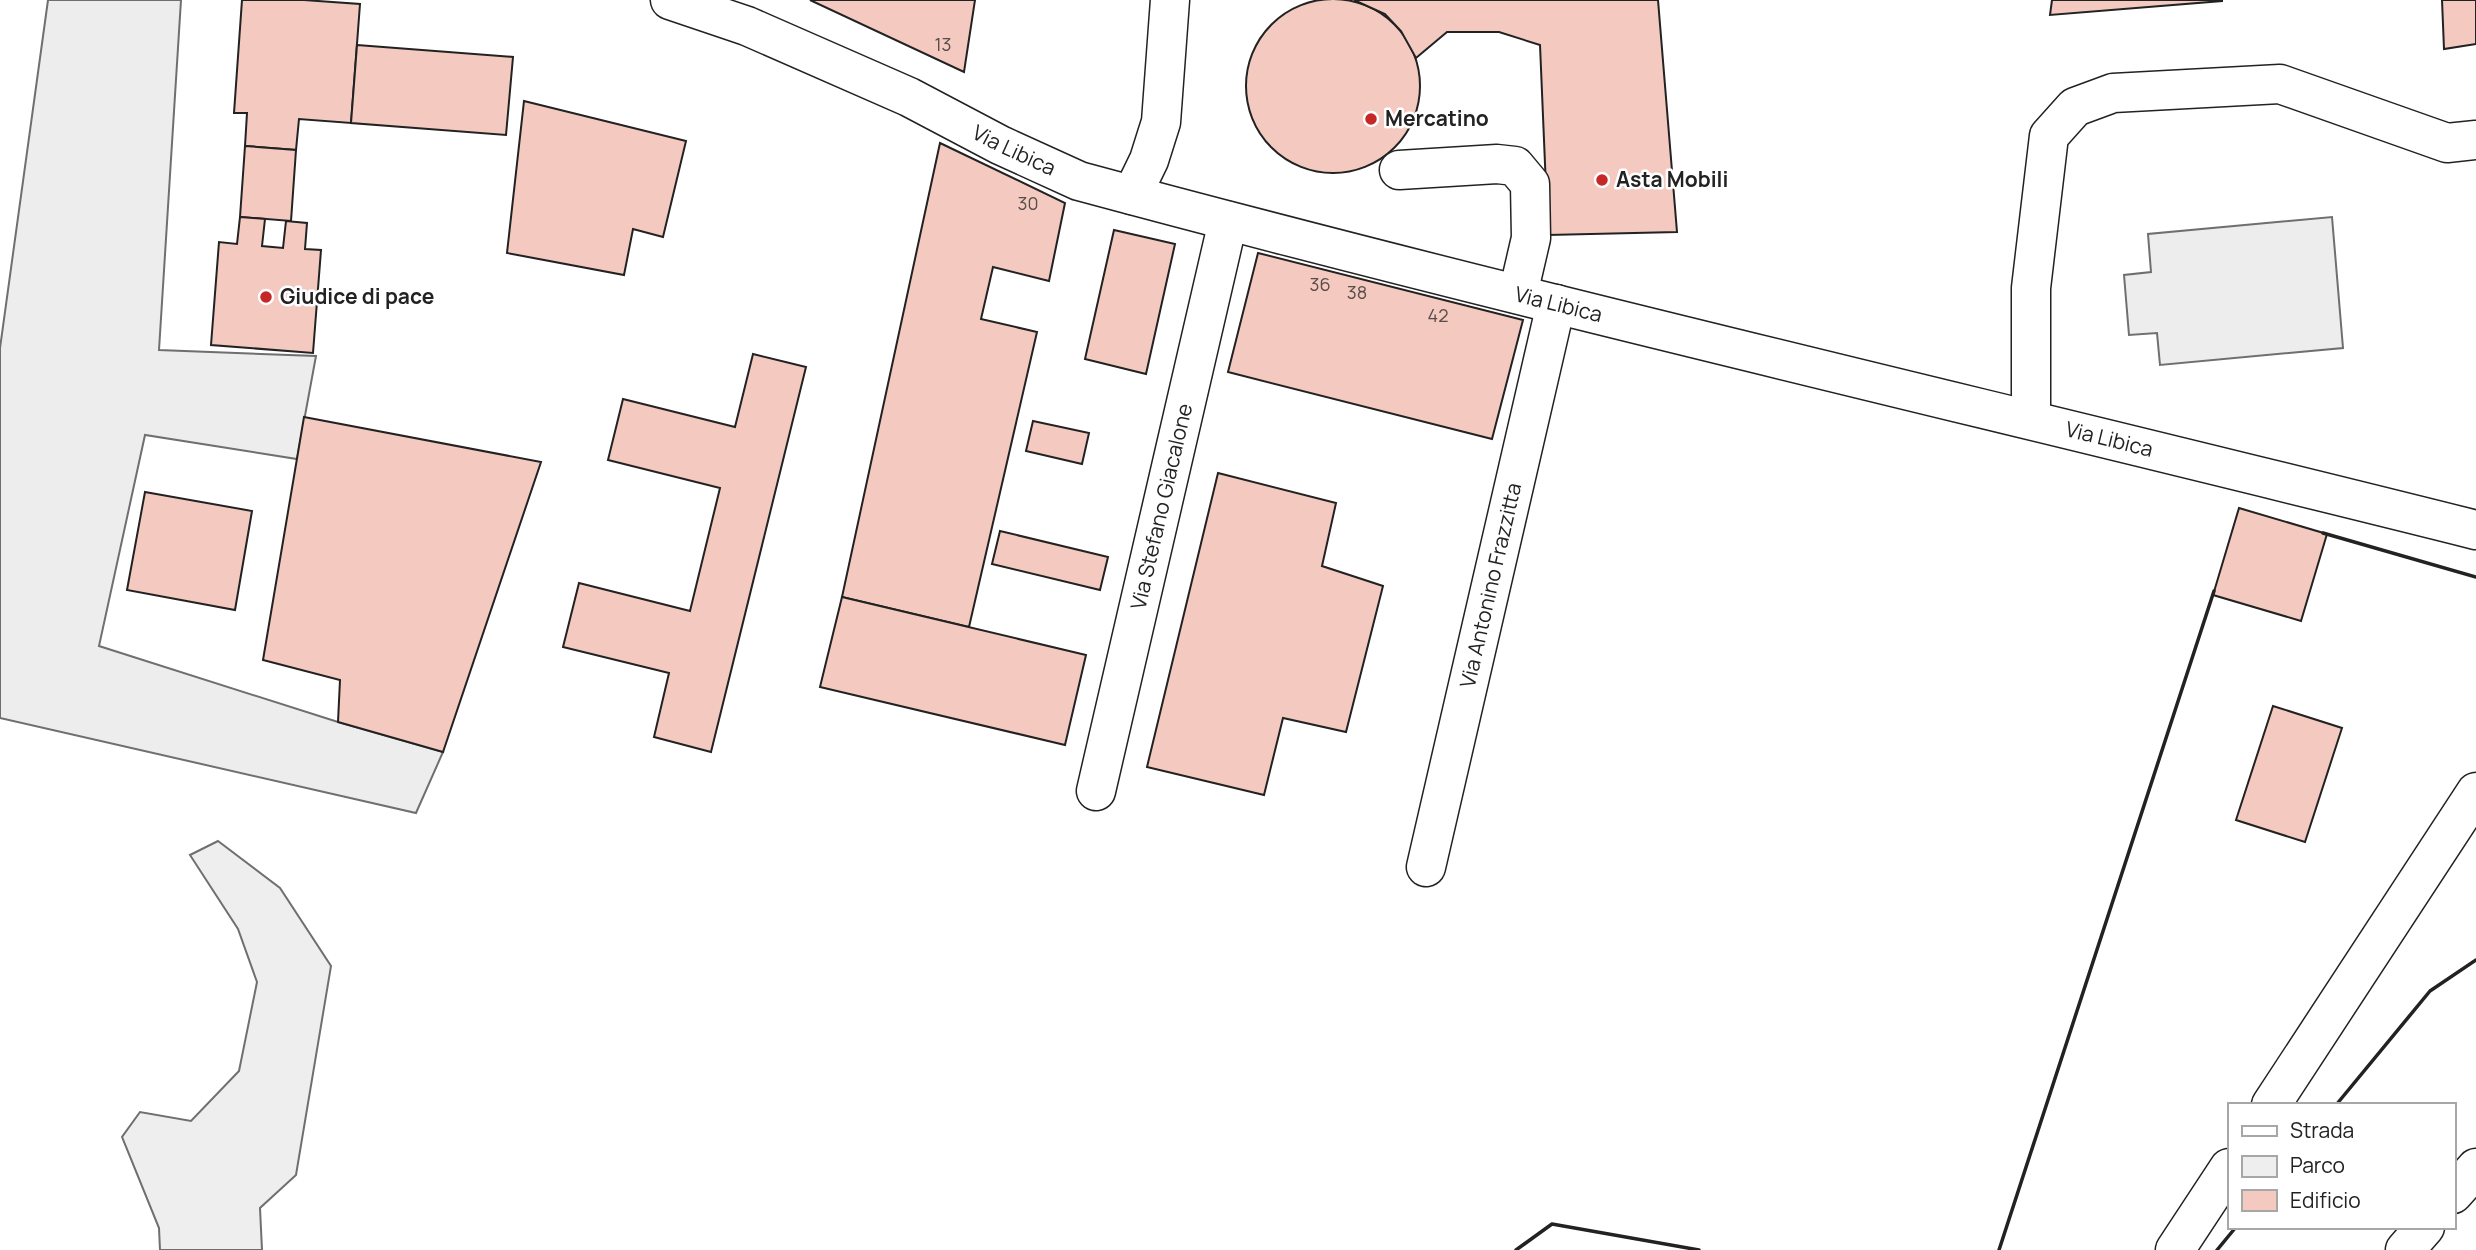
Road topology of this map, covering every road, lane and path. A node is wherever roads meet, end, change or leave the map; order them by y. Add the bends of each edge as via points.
1 (670, 0) edge
2 (1170, 0) edge
3 (2476, 140) edge
4 (1399, 170) dead end
5 (1132, 195) junction
6 (1228, 220) junction
7 (1518, 294) junction
8 (1556, 304) junction
9 (2031, 419) junction
10 (2476, 530) edge
11 (1096, 791) dead end
12 (2476, 792) edge
13 (1426, 867) dead end
14 (2272, 1103) edge
15 (2476, 1168) edge
16 (2228, 1170) edge
17 (2455, 1192) edge
18 (2423, 1229) edge
19 (2175, 1250) edge
20 (2405, 1250) edge

1 - 5 main road, Via Libica via 747,26 896,91 1079,181
2 - 5 main road via 1160,122
3 - 9 main road via 2447,142 2280,84 2113,93 2075,107 2049,136 2031,288
4 - 7 main road via 1515,166 1530,184 1531,238
5 - 6 main road, Via Libica
6 - 7 main road, Via Libica
6 - 11 main road, Via Stefano Giacalone
7 - 8 main road, Via Libica
8 - 9 main road, Via Libica
8 - 13 main road, Via Antonino Frazzitta
9 - 10 main road, Via Libica
12 - 14 main road
15 - 17 main road
16 - 19 main road
18 - 20 main road

